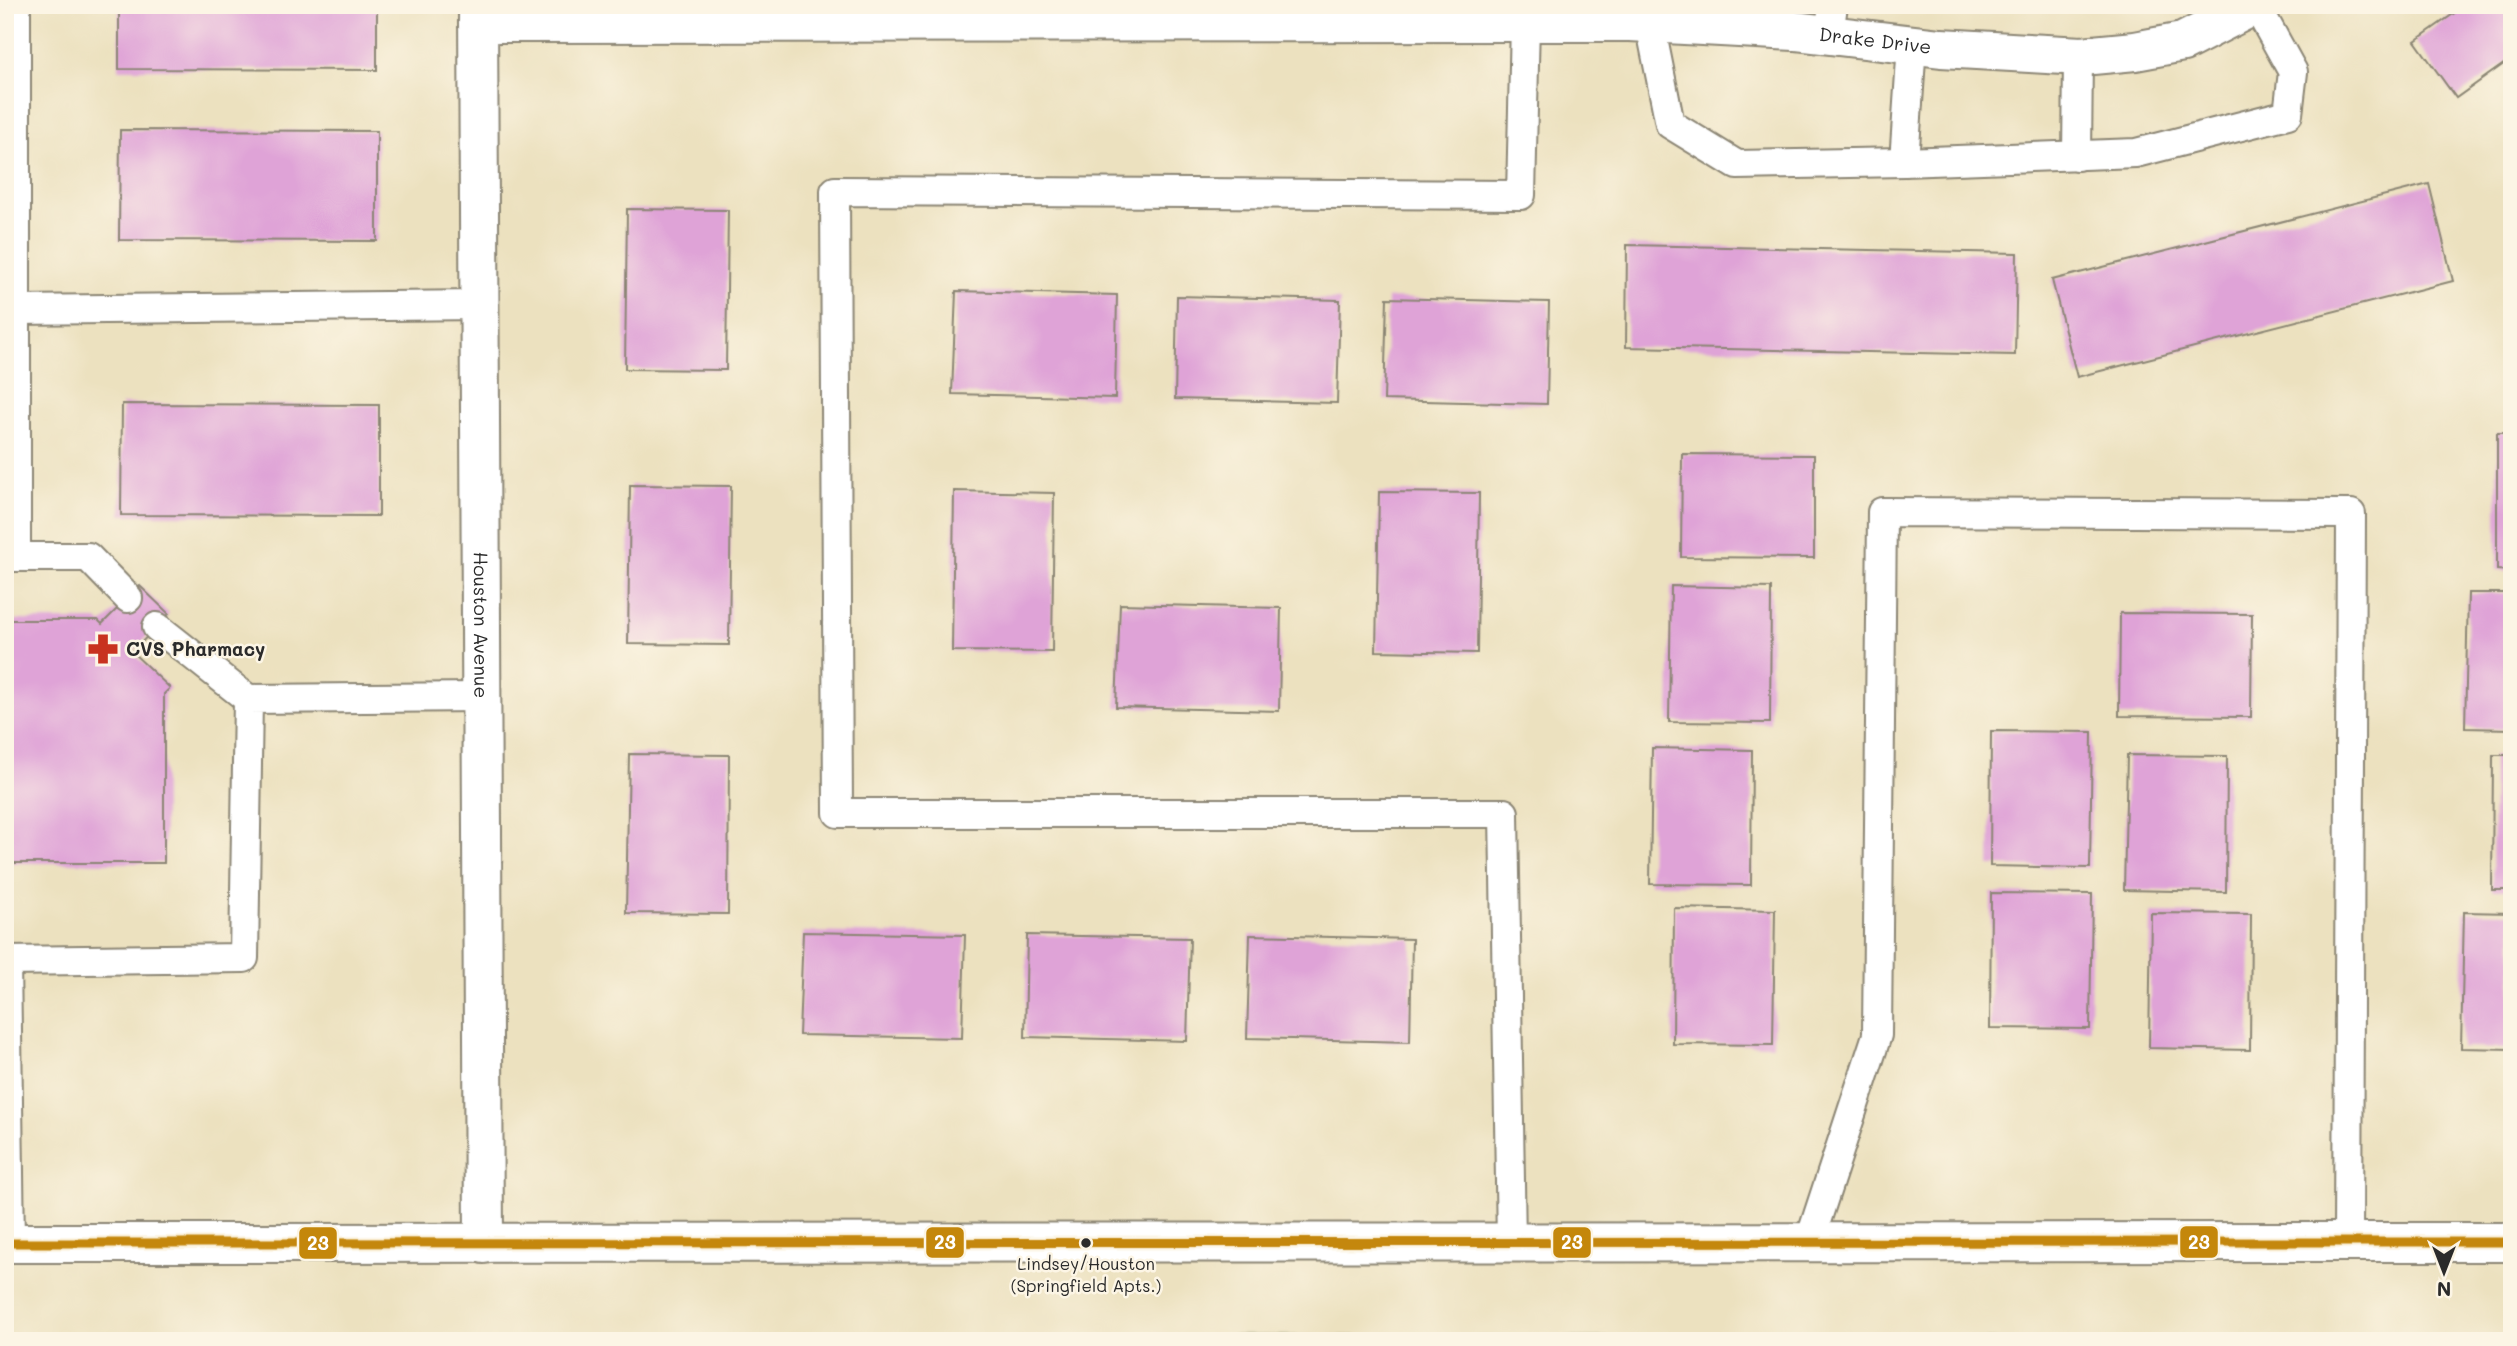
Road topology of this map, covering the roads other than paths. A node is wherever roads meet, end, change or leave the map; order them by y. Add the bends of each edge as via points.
1 (16, 5) edge
2 (2255, 5) edge
3 (478, 14) edge
4 (998, 14) edge
5 (1379, 15) edge
6 (1636, 17) edge
7 (1831, 20) edge
8 (1525, 22) junction
9 (1912, 44) junction
10 (2078, 56) junction
11 (2077, 156) junction
12 (1904, 162) junction
13 (480, 306) junction
14 (16, 310) junction
15 (11, 557) edge
16 (128, 598) dead end
17 (157, 627) dead end
18 (482, 697) junction
19 (248, 699) junction
20 (6, 961) edge
21 (2348, 1242) junction
22 (2512, 1242) edge
23 (8, 1243) edge
24 (1511, 1243) junction
25 (1809, 1243) junction
26 (484, 1244) junction

1 - 14 lane
2 - 10 street, Drake Drive via 2183,42
2 - 11 lane via 2292,72 2288,114 2136,153
3 - 4 street, Drake Drive
3 - 13 street, Houston Avenue
4 - 5 street, Drake Drive
5 - 8 street, Drake Drive
6 - 7 street, Drake Drive via 1704,25
6 - 8 street, Drake Drive
6 - 12 lane via 1670,124 1737,165
7 - 9 street, Drake Drive
8 - 24 lane via 1521,195 835,191 838,813 1504,813
9 - 10 street, Drake Drive
9 - 12 lane
10 - 11 lane
11 - 12 lane
13 - 14 lane
13 - 18 street, Houston Avenue
14 - 15 lane
15 - 16 lane via 88,557
17 - 19 lane
18 - 19 lane
18 - 26 street, Houston Avenue
19 - 20 lane via 244,958
20 - 23 lane
21 - 22 street
21 - 25 street
21 - 25 lane via 2351,514 1882,512 1877,1035
23 - 26 street
24 - 25 street
24 - 26 street

